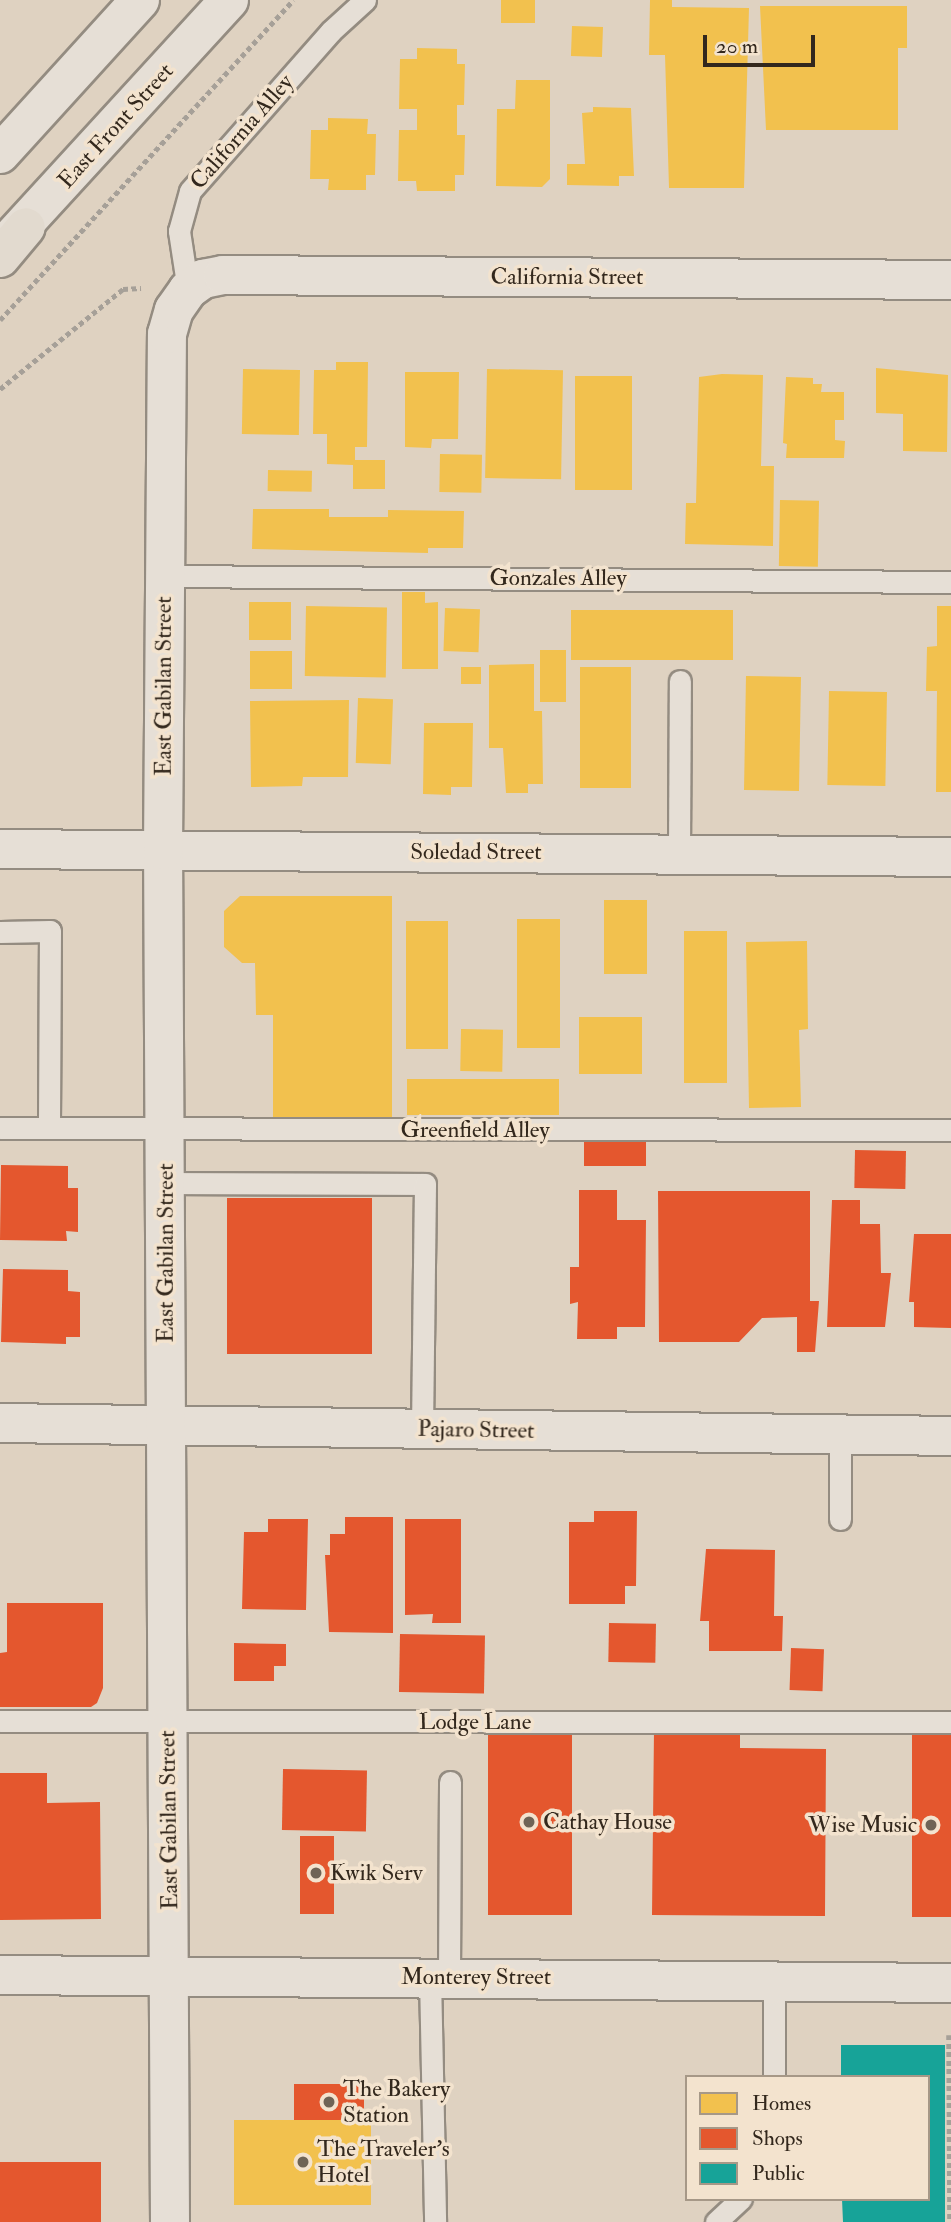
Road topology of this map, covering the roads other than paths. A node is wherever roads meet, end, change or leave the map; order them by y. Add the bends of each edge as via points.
1 (140, 0) edge
2 (229, 0) edge
3 (366, 0) edge
4 (0, 155) edge
5 (13, 238) edge
6 (0, 258) edge
7 (951, 280) edge
8 (188, 290) junction
9 (165, 576) junction
10 (951, 582) edge
11 (680, 681) dead end
12 (0, 849) edge
13 (163, 850) junction
14 (679, 852) junction
15 (951, 857) edge
16 (0, 932) edge
17 (0, 1128) edge
18 (49, 1128) junction
19 (165, 1130) junction
20 (951, 1130) edge
21 (166, 1183) junction
22 (0, 1423) edge
23 (167, 1424) junction
24 (422, 1429) junction
25 (841, 1436) junction
26 (951, 1436) edge
27 (840, 1519) dead end
28 (0, 1721) edge
29 (167, 1722) junction
30 (951, 1722) edge
31 (450, 1782) dead end
32 (170, 1974) junction
33 (0, 1975) edge
34 (439, 1977) junction
35 (774, 1979) junction
36 (951, 1983) edge
37 (775, 2075) edge
38 (739, 2201) edge
39 (170, 2222) edge
40 (435, 2222) edge
41 (716, 2222) edge

1 - 4 street
2 - 5 street, East Front Street
3 - 8 lane, California Alley via 331,31 190,191 179,231
5 - 6 main road
7 - 8 street, California Street via 223,275 204,279
8 - 9 street, East Gabilan Street via 174,310 167,334
9 - 10 lane, Gonzales Alley
9 - 13 street, East Gabilan Street
11 - 14 lane
12 - 13 street, Soledad Street
13 - 14 street, Soledad Street
13 - 19 street, East Gabilan Street
14 - 15 street, Soledad Street
16 - 18 lane via 50,932
17 - 18 lane, Greenfield Alley
18 - 19 lane, Greenfield Alley
19 - 20 lane, Greenfield Alley
19 - 21 street, East Gabilan Street
21 - 23 street, East Gabilan Street
21 - 24 lane via 425,1184
22 - 23 street, Pajaro Street
23 - 24 street, Pajaro Street
23 - 29 street, East Gabilan Street
24 - 25 street, Pajaro Street
25 - 26 street, Pajaro Street
25 - 27 lane
28 - 29 lane, Lodge Lane
29 - 30 lane, Lodge Lane
29 - 32 street, East Gabilan Street
31 - 34 lane
32 - 33 street, Monterey Street
32 - 34 street, Monterey Street
32 - 39 street, East Gabilan Street
34 - 35 street, Monterey Street
34 - 40 lane
35 - 36 street, Monterey Street
35 - 37 lane
38 - 41 lane

